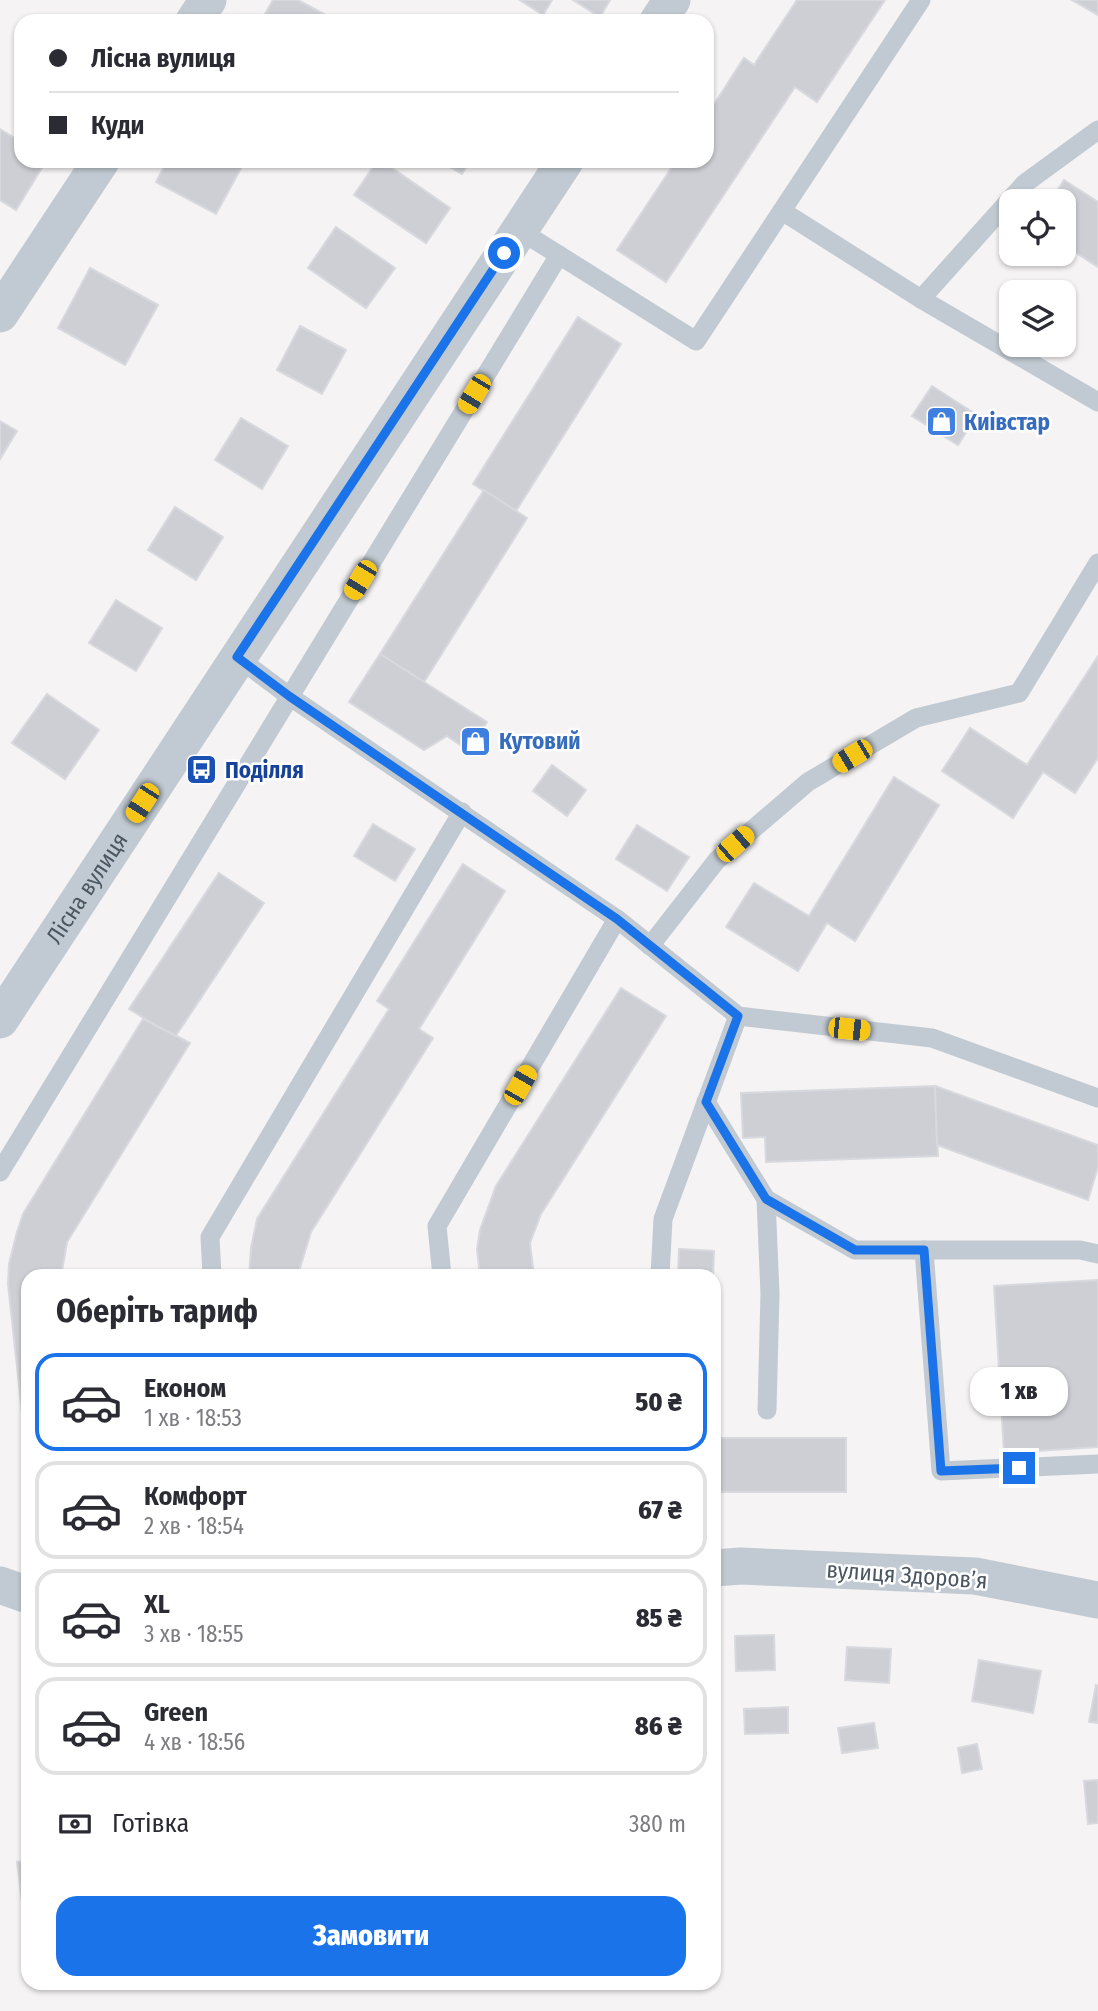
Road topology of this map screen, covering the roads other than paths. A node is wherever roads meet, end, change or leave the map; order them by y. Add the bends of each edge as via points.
1 (920, 0) edge
2 (1094, 140) edge
3 (96, 168) edge
4 (560, 168) edge
5 (782, 211) junction
6 (519, 230) junction
7 (559, 255) junction
8 (921, 299) junction
9 (0, 314) edge
10 (1098, 402) edge
11 (1098, 563) edge
12 (237, 657) junction
13 (289, 696) junction
14 (462, 812) junction
15 (617, 919) junction
16 (650, 946) junction
17 (738, 1016) junction
18 (0, 1020) edge
19 (1098, 1098) edge
20 (706, 1102) junction
21 (0, 1172) edge
22 (766, 1199) junction
23 (924, 1250) junction
24 (1098, 1254) edge
25 (212, 1269) edge
26 (441, 1269) edge
27 (660, 1269) edge
28 (767, 1410) dead end
29 (1098, 1464) edge
30 (721, 1567) edge
31 (0, 1586) edge
32 (21, 1593) edge
33 (1098, 1600) edge

1 - 5 lane
2 - 8 lane via 1024,184
3 - 9 street
4 - 6 street, Лісна вулиця
5 - 7 lane via 696,341
5 - 8 lane
6 - 7 lane
6 - 12 street, Лісна вулиця
7 - 13 lane
8 - 10 lane
11 - 16 lane via 1019,693 916,718 808,782 717,860
12 - 13 lane
12 - 18 street, Лісна вулиця
13 - 14 lane
13 - 21 lane
14 - 15 lane
14 - 25 lane via 210,1237
15 - 16 lane
15 - 26 lane via 437,1226
16 - 17 lane
17 - 19 lane via 932,1038
17 - 20 lane
20 - 22 lane
20 - 27 lane via 663,1219
22 - 23 lane via 855,1250
22 - 28 lane via 770,1294
23 - 24 lane via 1080,1250
23 - 29 lane via 941,1471
30 - 33 street, вулиця Здоровʼя via 975,1576
31 - 32 street

